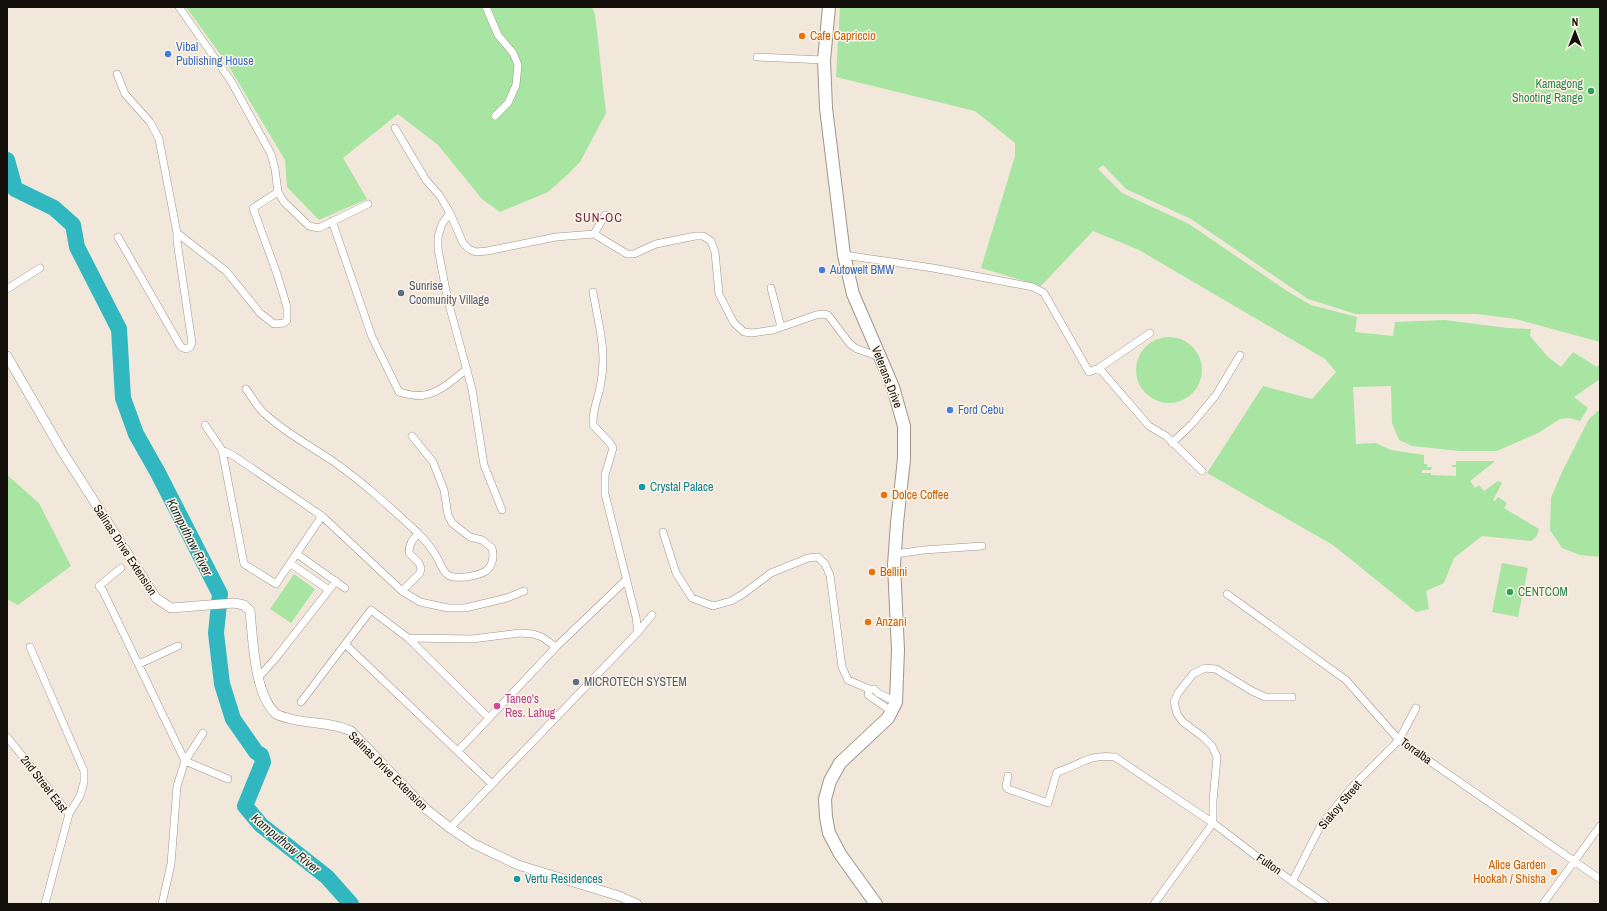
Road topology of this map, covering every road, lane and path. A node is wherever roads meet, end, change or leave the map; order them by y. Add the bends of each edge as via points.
1 (179, 7) edge
2 (486, 7) edge
3 (829, 7) edge
4 (757, 58) dead end
5 (824, 60) junction
6 (117, 74) dead end
7 (495, 116) dead end
8 (395, 128) dead end
9 (278, 192) junction
10 (368, 204) dead end
11 (450, 213) junction
12 (605, 216) dead end
13 (332, 221) junction
14 (177, 233) junction
15 (594, 234) junction
16 (118, 237) dead end
17 (844, 255) junction
18 (40, 268) dead end
19 (771, 288) dead end
20 (7, 289) edge
21 (593, 292) dead end
22 (781, 328) junction
23 (1150, 333) dead end
24 (1240, 354) dead end
25 (7, 356) edge
26 (880, 358) junction
27 (1099, 368) junction
28 (467, 369) junction
29 (246, 389) dead end
30 (205, 425) dead end
31 (412, 436) dead end
32 (1172, 443) junction
33 (222, 450) junction
34 (1202, 471) dead end
35 (502, 510) dead end
36 (322, 516) junction
37 (663, 532) dead end
38 (418, 534) junction
39 (982, 546) dead end
40 (297, 554) junction
41 (895, 554) junction
42 (291, 564) junction
43 (120, 568) dead end
44 (626, 580) junction
45 (336, 581) junction
46 (345, 588) dead end
47 (329, 590) junction
48 (402, 591) junction
49 (524, 591) dead end
50 (1227, 594) dead end
51 (652, 615) dead end
52 (638, 632) junction
53 (408, 638) junction
54 (346, 645) junction
55 (178, 646) dead end
56 (30, 647) dead end
57 (556, 648) junction
58 (139, 664) junction
59 (258, 678) junction
60 (1292, 697) dead end
61 (301, 702) dead end
62 (894, 706) junction
63 (1416, 708) dead end
64 (489, 718) junction
65 (203, 733) dead end
66 (7, 737) edge
67 (1399, 740) junction
68 (458, 751) junction
69 (185, 761) junction
70 (1008, 776) dead end
71 (228, 779) dead end
72 (492, 784) junction
73 (69, 814) junction
74 (1213, 823) junction
75 (1600, 826) edge
76 (450, 828) junction
77 (1574, 861) junction
78 (1600, 879) edge
79 (1293, 880) junction
80 (45, 904) edge
81 (162, 904) edge
82 (637, 904) edge
83 (876, 904) edge
84 (1154, 904) edge
85 (1325, 904) edge
86 (1543, 904) edge

1 - 9 street via 230,81 271,154 276,169
2 - 7 street via 498,35 513,53 518,65 516,85 508,103
3 - 5 main road, Veterans Drive
4 - 5 street
5 - 17 main road, Veterans Drive via 826,108
6 - 14 street via 125,94 150,122 159,139
8 - 11 street via 426,180
9 - 13 street via 284,202 309,226 318,228
9 - 14 street via 253,208 287,308 287,320 284,323 274,324 260,313 226,271
10 - 13 street
11 - 15 street via 463,243 476,252 556,237
11 - 28 street via 442,224 438,236 438,249 448,301
12 - 15 street
13 - 28 street via 372,337 399,392 425,395 441,388
14 - 16 street via 192,344 186,349 181,347
15 - 22 street via 627,254 634,254 656,244 703,236 711,241 715,252 719,294 734,323 748,333
17 - 26 main road, Veterans Drive via 853,294
17 - 27 street via 933,268 1033,287 1044,293 1089,372
18 - 20 street
19 - 22 street
21 - 44 street via 603,344 601,382 592,415 593,424 613,448 605,475 605,494
22 - 26 street via 816,315 826,314 850,344
23 - 27 street
24 - 32 street via 1216,395
25 - 59 street, Salinas Drive Extension via 62,450 156,598 171,608 234,603 244,605 250,611
26 - 41 main road, Veterans Drive via 893,387 904,426 904,459
27 - 32 street via 1149,426 1166,436
28 - 35 street via 484,465
29 - 38 street via 263,413 365,486
30 - 33 street
31 - 38 street via 433,462 444,490 448,515 452,522 470,537 482,540 492,548 492,562 486,571 470,576 448,575 442,569 431,547
32 - 34 street
33 - 36 street
33 - 42 street via 244,564 276,584
36 - 40 street
36 - 48 street
37 - 62 street via 676,573 692,598 713,606 731,601 743,594 770,572 808,558 818,557 830,575 842,667 848,680 869,690 868,695
38 - 48 street via 409,546 409,553 419,563 420,573
39 - 41 street
40 - 42 street
40 - 45 street
41 - 62 main road, Veterans Drive via 898,650
42 - 47 street
43 - 58 street via 99,586
44 - 52 street
44 - 57 street
45 - 46 street
45 - 47 street
47 - 59 street via 276,659
48 - 49 street via 420,602 448,608 465,608 507,598
50 - 67 street, Torralba via 1346,680
51 - 52 street
52 - 72 street
53 - 54 street via 371,610
53 - 57 street via 472,639 520,633 533,634
53 - 64 street
54 - 61 street
54 - 68 street
55 - 58 street
56 - 73 street via 84,770 80,796
57 - 64 street
58 - 69 street
59 - 76 street, Salinas Drive Extension via 269,704 277,714 292,719 343,727 351,731 426,809
60 - 74 street via 1265,697 1216,668 1205,668 1193,674 1178,693 1174,702 1177,714 1183,722 1204,737 1217,757
62 - 83 main road via 888,718 840,763 830,781 825,799 829,833 840,854
63 - 67 street, Siakoy Street
64 - 68 street
65 - 69 street
66 - 73 street, 2nd Street East
67 - 77 street, Torralba
67 - 79 street, Siakoy Street via 1353,786 1321,825
68 - 72 street
69 - 71 street
69 - 81 street via 177,786 171,864
70 - 74 street, Fulton via 1008,789 1048,803 1057,772 1090,758 1115,757
72 - 76 street
73 - 80 street, 2nd Street East
74 - 79 street, Fulton
74 - 84 street
75 - 77 street
76 - 82 street, Salinas Drive Extension via 474,844 518,865
77 - 78 street, Torralba
77 - 86 street
79 - 85 street, Fulton

